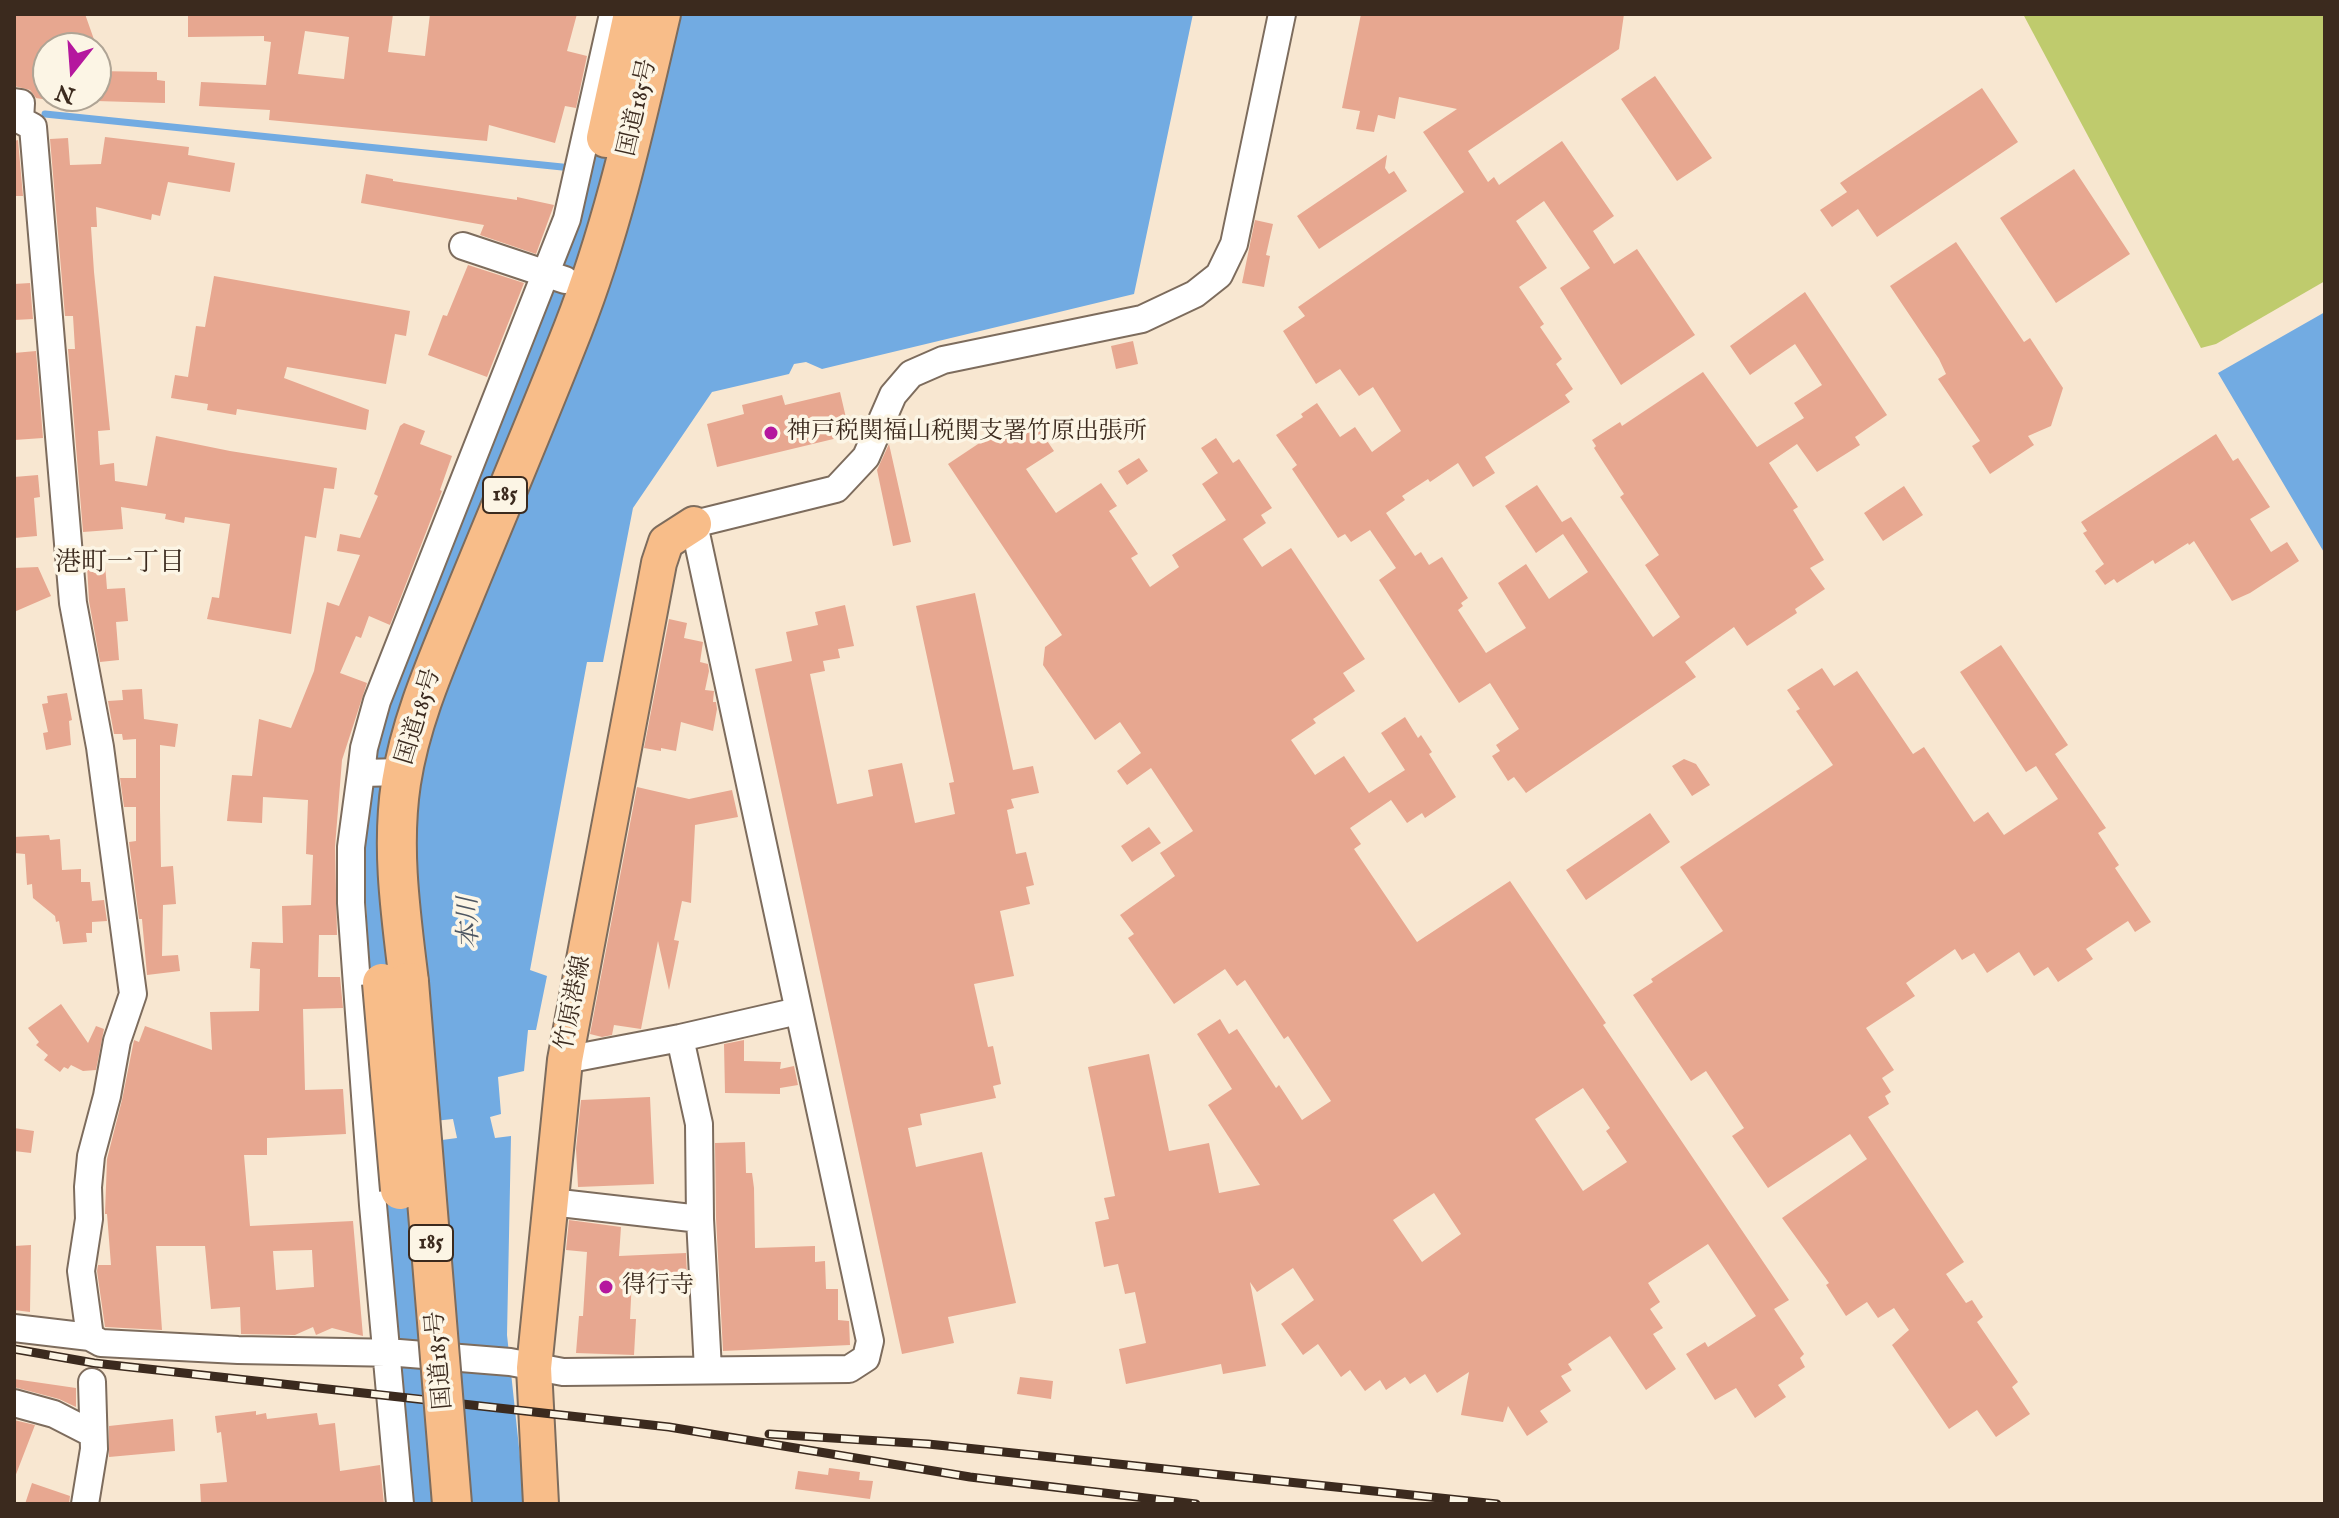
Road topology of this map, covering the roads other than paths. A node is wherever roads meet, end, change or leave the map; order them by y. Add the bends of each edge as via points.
1 (613, 14) edge
2 (633, 14) edge
3 (661, 14) edge
4 (1282, 14) edge
5 (14, 102) edge
6 (463, 246) dead end
7 (554, 277) junction
8 (694, 524) junction
9 (378, 772) junction
10 (798, 1011) junction
11 (680, 1038) junction
12 (565, 1060) junction
13 (551, 1202) junction
14 (700, 1219) junction
15 (14, 1328) edge
16 (90, 1337) junction
17 (393, 1353) junction
18 (522, 1365) junction
19 (708, 1370) junction
20 (92, 1382) dead end
21 (14, 1403) edge
22 (93, 1434) junction
23 (85, 1504) edge
24 (400, 1504) edge
25 (426, 1504) edge
26 (452, 1504) edge
27 (541, 1504) edge

1 - 7 street
2 - 7 highway, 国道185号 / 185 via 577,249
3 - 9 highway, 国道185号 / 185 via 602,251 407,749
4 - 8 street via 1234,244 1219,275 1195,294 1142,319 943,360 911,374 893,395 866,457 836,489
5 - 16 street via 21,103 20,120 33,127 73,603 100,747 133,994 91,1156 81,1271
6 - 7 street
7 - 9 highway, 国道185号 / 185 via 414,652
8 - 10 street
8 - 12 main road, 竹原港線 via 666,542 659,563
9 - 17 street via 351,847 351,903 373,1205
9 - 25 highway, 国道185号 / 185, bridge via 374,882
9 - 26 highway, 国道185号 / 185, bridge via 397,829
10 - 11 street
10 - 19 street via 870,1341 866,1358 849,1369
11 - 12 street
11 - 14 street via 699,1124
12 - 13 main road, 竹原港線
13 - 14 street
13 - 18 main road, 竹原港線
14 - 19 street
15 - 16 street
16 - 17 street via 101,1343
17 - 18 street
17 - 24 street
18 - 19 street via 563,1372
18 - 27 main road, 竹原港線
20 - 22 street
21 - 22 street via 54,1414
22 - 23 street

